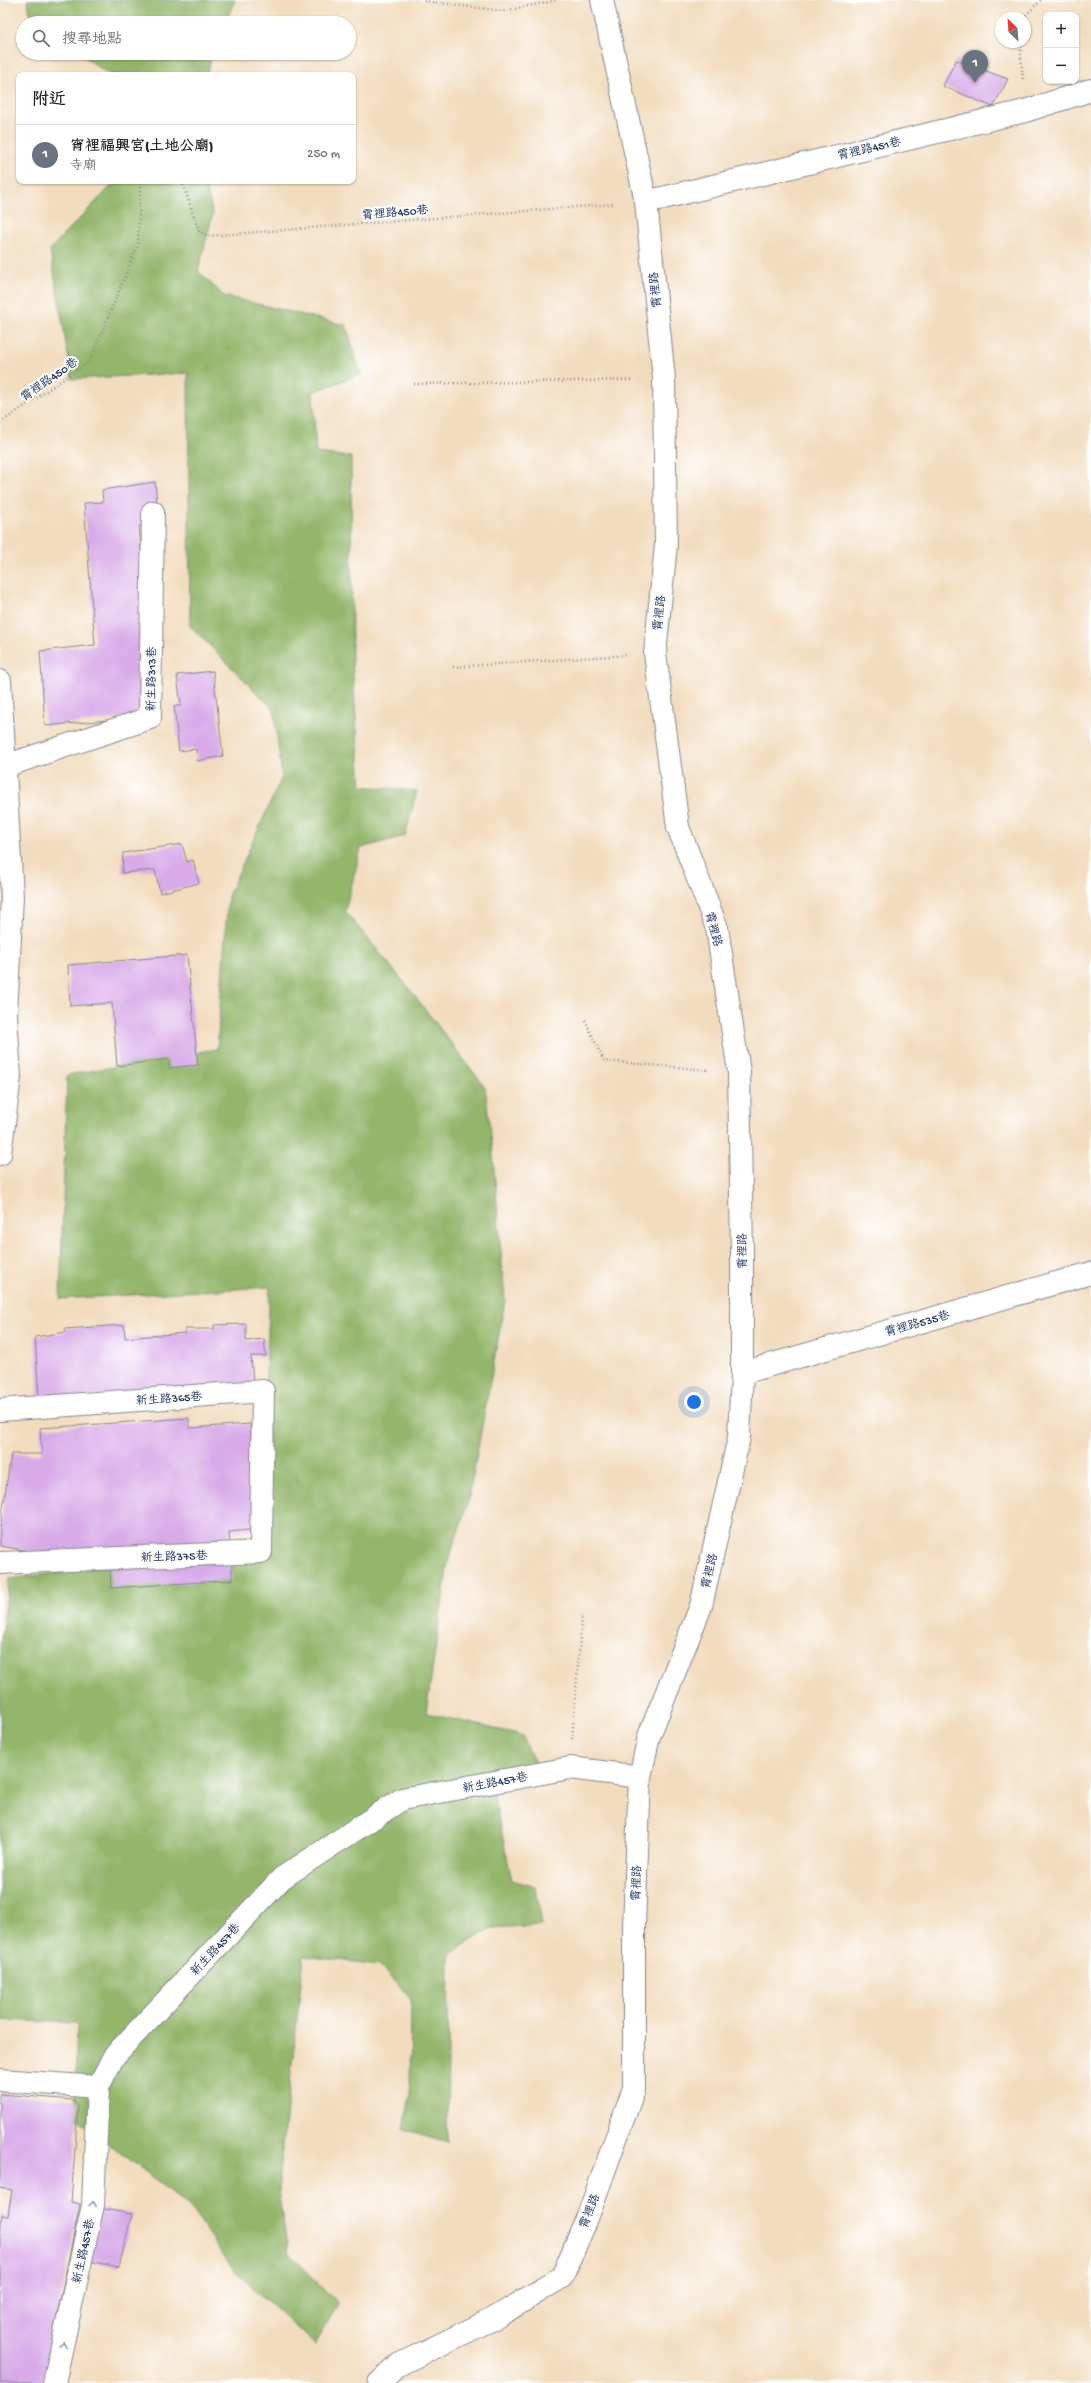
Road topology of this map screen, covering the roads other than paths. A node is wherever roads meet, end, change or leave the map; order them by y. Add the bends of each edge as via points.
1 (602, 0) edge
2 (1091, 90) edge
3 (646, 202) junction
4 (153, 512) dead end
5 (0, 681) edge
6 (5, 766) junction
7 (5, 844) edge
8 (3, 1016) edge
9 (0, 1154) edge
10 (1091, 1273) edge
11 (742, 1373) junction
12 (0, 1410) edge
13 (262, 1466) joint
14 (0, 1563) edge
15 (640, 1776) junction
16 (0, 2080) edge
17 (98, 2087) junction
18 (54, 2383) edge
19 (379, 2383) edge

1 - 3 street, 霄裡路
2 - 3 street, 霄裡路451巷 via 1025,111
3 - 11 street, 霄裡路 via 664,379 666,545 654,653 678,827 717,928 739,1072
4 - 6 street, 新生路313巷 via 150,718
5 - 6 street
6 - 7 street
7 - 8 street via 12,896
8 - 9 street via 10,1077
10 - 11 street, 霄裡路535巷
11 - 15 street, 霄裡路 via 739,1437 701,1606 649,1736
12 - 13 street, 新生路365巷 via 263,1391
13 - 14 street, 新生路375巷 via 261,1552
15 - 17 street, 新生路457巷 via 570,1768 402,1799 282,1878 114,2056
15 - 19 street, 霄裡路 via 634,1927 634,2089 583,2228 562,2277 495,2318 398,2365
16 - 17 street
18 -> 17 street, 新生路457巷 via 93,2205

